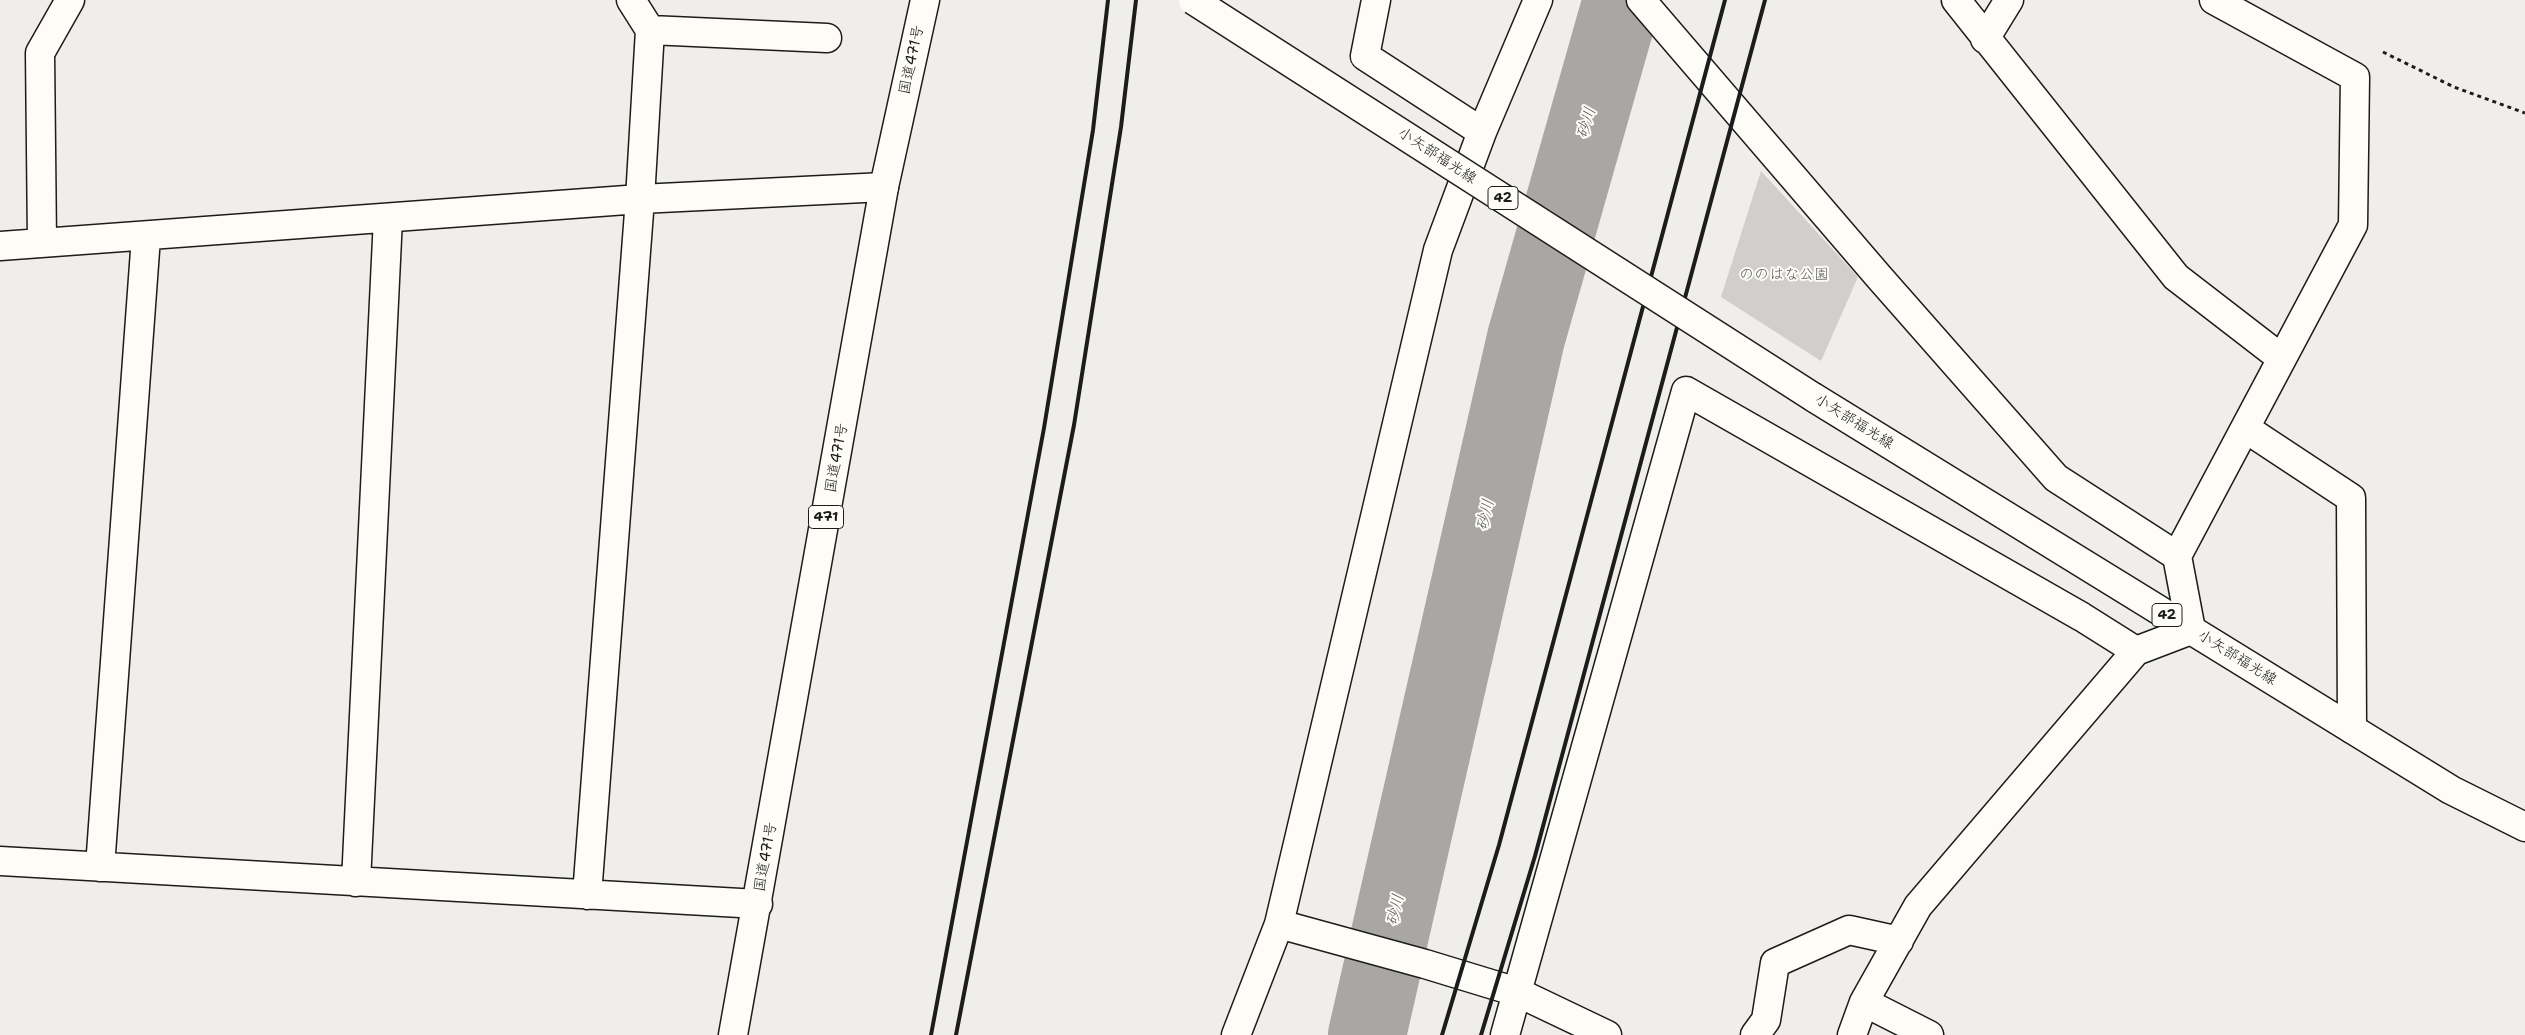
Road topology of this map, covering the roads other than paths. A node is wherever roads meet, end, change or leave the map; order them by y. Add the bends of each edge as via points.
1 (70, 0) edge
2 (631, 0) edge
3 (916, 0) edge
4 (925, 0) edge
5 (1193, 0) edge
6 (1376, 0) edge
7 (1538, 0) edge
8 (1642, 0) edge
9 (1956, 0) edge
10 (2009, 0) edge
11 (2214, 0) edge
12 (650, 30) junction
13 (919, 31) junction
14 (827, 38) dead end
15 (1985, 39) junction
16 (1482, 132) junction
17 (884, 187) junction
18 (640, 199) junction
19 (388, 218) junction
20 (146, 237) junction
21 (42, 243) junction
22 (0, 246) edge
23 (2281, 358) junction
24 (2245, 428) junction
25 (2176, 556) junction
26 (2191, 630) junction
27 (2136, 650) junction
28 (2352, 729) junction
29 (2525, 827) edge
30 (0, 861) edge
31 (100, 867) junction
32 (356, 882) junction
33 (587, 895) junction
34 (758, 904) junction
35 (1279, 924) junction
36 (1899, 941) junction
37 (1517, 992) junction
38 (1864, 1002) junction
39 (733, 1035) edge
40 (1236, 1035) edge
41 (1505, 1035) edge
42 (1607, 1035) edge
43 (1755, 1035) edge
44 (1852, 1035) edge
45 (1929, 1035) edge

1 - 21 main road via 40,53
2 - 12 main road
3 - 13 main road
4 - 13 main road, 国道471号 / 471
5 - 26 main road, 小矢部福光線 / 42, bridge via 1813,396
6 - 16 main road via 1365,56
7 - 16 main road
8 - 25 main road via 2056,478
9 - 15 main road
10 - 15 main road
11 - 23 main road via 2355,76 2353,225
12 - 14 main road
12 - 18 main road
13 - 17 main road, 国道471号 / 471
15 - 23 main road via 2176,277
16 - 35 main road via 1438,250
17 - 18 main road
17 - 34 main road, 国道471号 / 471
18 - 19 main road
18 - 33 main road
19 - 20 main road
19 - 32 main road
20 - 21 main road
20 - 31 main road
21 - 22 main road
23 - 24 main road
24 - 25 main road
24 - 28 main road via 2351,498
25 - 26 main road
26 - 27 main road
26 - 28 main road, 小矢部福光線 / 42
27 - 36 main road via 1918,906
27 - 37 main road via 1686,391
28 - 29 main road, 小矢部福光線 / 42 via 2451,790
30 - 31 main road
31 - 32 main road
32 - 33 main road
33 - 34 main road
34 - 39 main road, 国道471号 / 471
35 - 37 main road
35 - 40 main road
36 - 38 main road
36 - 43 main road via 1849,930 1776,962 1766,1020
37 - 41 main road
37 - 42 main road
38 - 44 main road
38 - 45 main road

